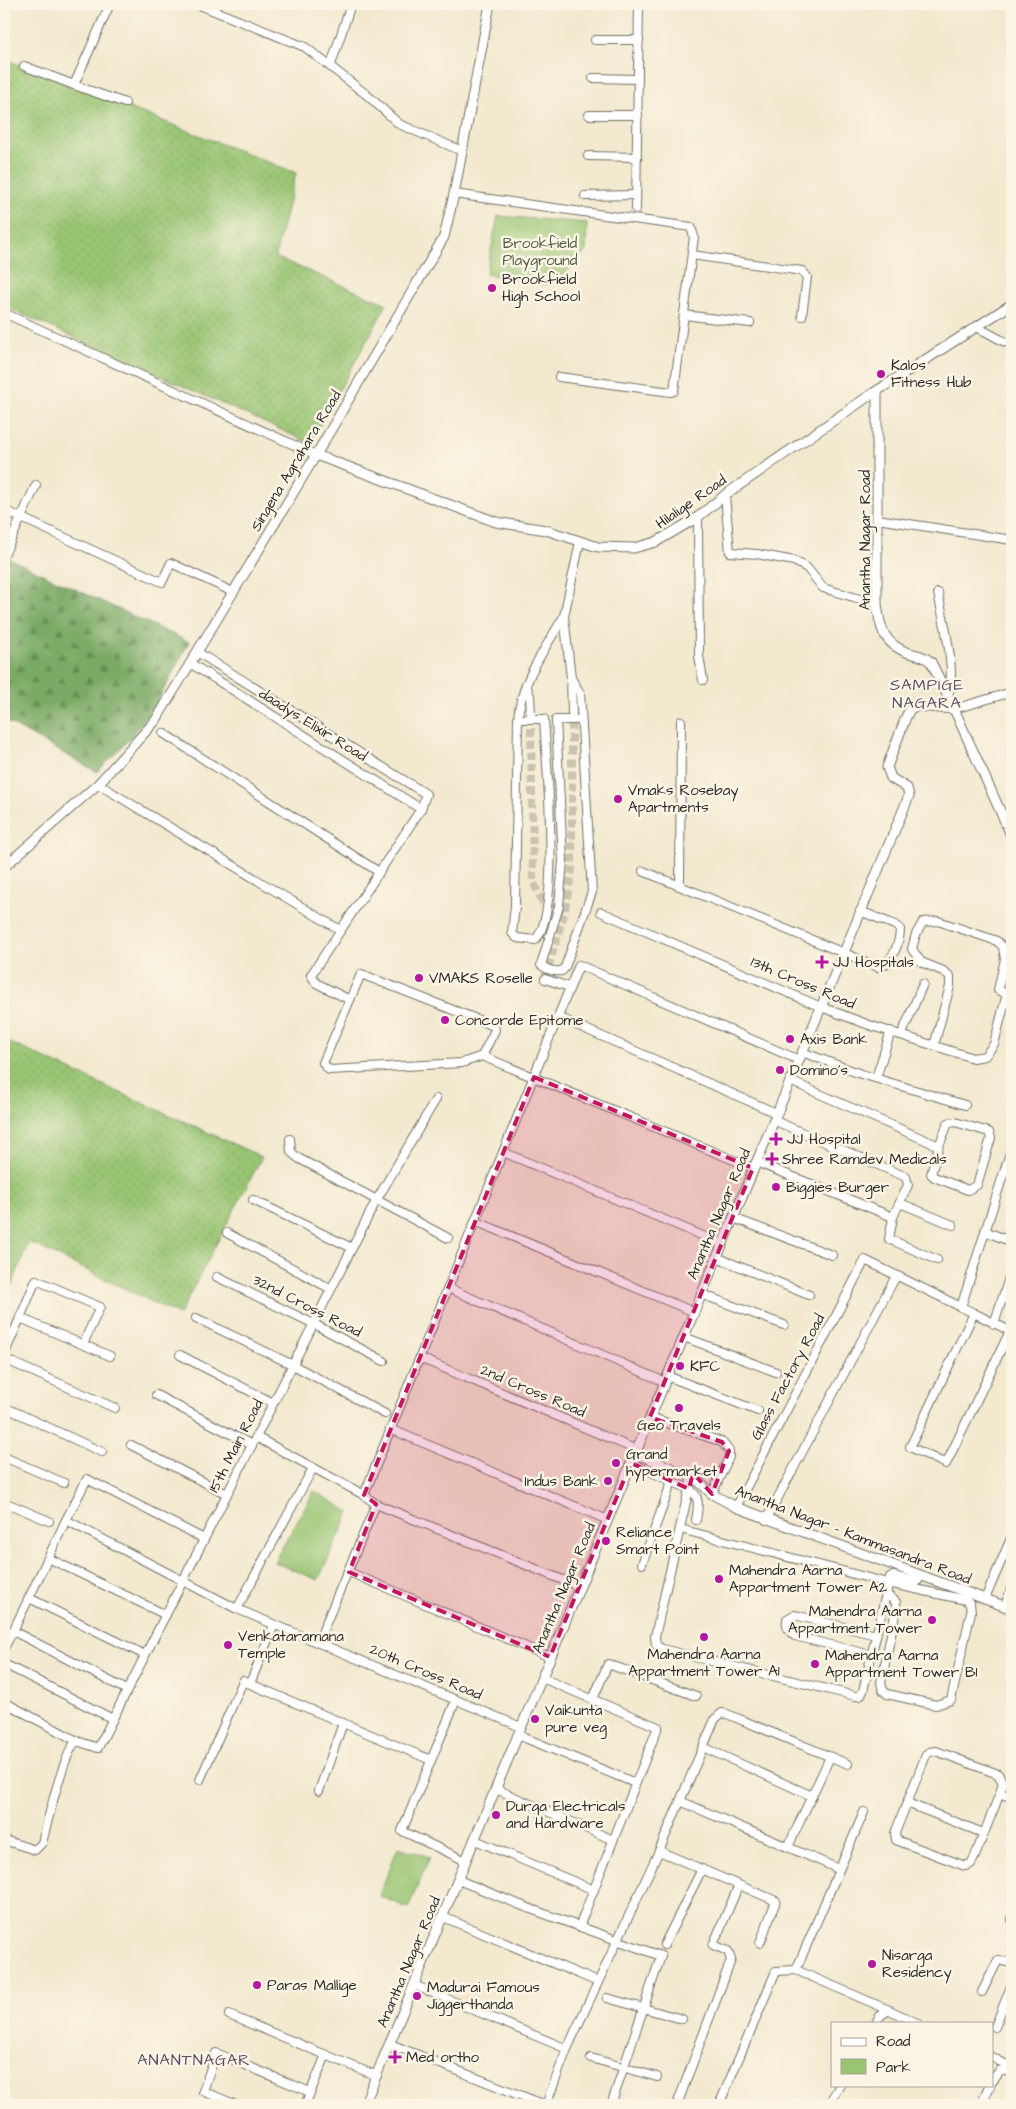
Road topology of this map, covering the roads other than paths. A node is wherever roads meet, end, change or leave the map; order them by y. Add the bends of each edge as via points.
1 (110, 4) edge
2 (197, 4) edge
3 (351, 4) edge
4 (490, 4) edge
5 (639, 4) edge
6 (595, 40) dead end
7 (639, 40) junction
8 (330, 65) junction
9 (24, 66) dead end
10 (593, 78) dead end
11 (638, 79) junction
12 (74, 85) junction
13 (125, 103) dead end
14 (589, 115) dead end
15 (638, 115) junction
16 (462, 151) junction
17 (588, 156) dead end
18 (637, 157) junction
19 (454, 194) junction
20 (636, 195) junction
21 (585, 196) dead end
22 (636, 209) dead end
23 (692, 255) junction
24 (1012, 304) edge
25 (4, 313) edge
26 (684, 315) junction
27 (802, 316) dead end
28 (750, 323) dead end
29 (977, 327) junction
30 (1012, 343) edge
31 (559, 377) dead end
32 (877, 391) junction
33 (316, 455) junction
34 (36, 485) dead end
35 (725, 495) junction
36 (4, 510) edge
37 (698, 517) junction
38 (21, 518) junction
39 (877, 519) junction
40 (1012, 540) edge
41 (580, 542) junction
42 (5, 553) edge
43 (233, 592) junction
44 (938, 593) dead end
45 (877, 604) junction
46 (564, 616) junction
47 (197, 652) junction
48 (190, 663) junction
49 (571, 678) junction
50 (702, 680) dead end
51 (526, 684) junction
52 (1012, 692) edge
53 (948, 696) junction
54 (954, 709) junction
55 (572, 714) tunnel mouth
56 (531, 716) tunnel mouth
57 (518, 719) junction
58 (581, 720) junction
59 (681, 721) dead end
60 (163, 733) dead end
61 (98, 784) junction
62 (420, 809) junction
63 (1012, 837) edge
64 (4, 867) edge
65 (643, 871) dead end
66 (379, 872) junction
67 (680, 886) junction
68 (860, 911) junction
69 (601, 912) dead end
70 (544, 920) junction
71 (553, 923) junction
72 (340, 930) junction
73 (843, 952) junction
74 (545, 979) dead end
75 (923, 984) dead end
76 (569, 988) junction
77 (350, 1000) junction
78 (821, 1007) junction
79 (558, 1017) junction
80 (891, 1031) junction
81 (902, 1034) junction
82 (934, 1046) junction
83 (482, 1056) junction
84 (800, 1056) junction
85 (534, 1077) junction
86 (876, 1078) junction
87 (790, 1081) junction
88 (436, 1099) dead end
89 (965, 1105) dead end
90 (775, 1117) junction
91 (290, 1139) dead end
92 (939, 1146) junction
93 (1012, 1147) edge
94 (503, 1152) junction
95 (754, 1165) junction
96 (253, 1200) dead end
97 (376, 1201) junction
98 (900, 1203) junction
99 (894, 1217) junction
100 (733, 1218) junction
101 (475, 1221) junction
102 (952, 1226) dead end
103 (985, 1231) junction
104 (227, 1232) dead end
105 (448, 1238) dead end
106 (1012, 1242) edge
107 (722, 1244) junction
108 (352, 1248) junction
109 (832, 1255) dead end
110 (716, 1258) junction
111 (937, 1260) dead end
112 (1012, 1269) edge
113 (896, 1276) junction
114 (217, 1277) dead end
115 (448, 1288) junction
116 (332, 1289) junction
117 (701, 1294) junction
118 (809, 1295) dead end
119 (961, 1306) junction
120 (694, 1312) junction
121 (974, 1313) junction
122 (20, 1318) junction
123 (196, 1318) dead end
124 (314, 1324) junction
125 (994, 1324) junction
126 (784, 1325) dead end
127 (1011, 1332) edge
128 (684, 1336) junction
129 (83, 1344) junction
130 (180, 1355) dead end
131 (110, 1356) dead end
132 (4, 1357) edge
133 (420, 1358) junction
134 (384, 1361) dead end
135 (293, 1365) junction
136 (776, 1372) dead end
137 (666, 1379) junction
138 (156, 1395) dead end
139 (273, 1403) junction
140 (4, 1406) edge
141 (116, 1408) dead end
142 (758, 1411) dead end
143 (385, 1414) dead end
144 (650, 1417) junction
145 (390, 1430) junction
146 (256, 1436) junction
147 (131, 1445) dead end
148 (252, 1445) junction
149 (636, 1451) junction
150 (102, 1452) dead end
151 (4, 1457) edge
152 (631, 1463) junction
153 (313, 1468) junction
154 (692, 1477) junction
155 (672, 1481) junction
156 (64, 1483) dead end
157 (689, 1489) junction
158 (227, 1494) junction
159 (712, 1494) junction
160 (364, 1495) junction
161 (4, 1502) edge
162 (376, 1504) junction
163 (736, 1507) junction
164 (1012, 1518) edge
165 (66, 1520) junction
166 (608, 1520) junction
167 (696, 1520) dead end
168 (766, 1520) junction
169 (49, 1521) dead end
170 (1012, 1523) edge
171 (680, 1529) junction
172 (1012, 1536) edge
173 (204, 1539) junction
174 (48, 1558) junction
175 (642, 1564) dead end
176 (348, 1572) junction
177 (921, 1576) junction
178 (183, 1581) junction
179 (888, 1583) junction
180 (1012, 1586) edge
181 (580, 1587) junction
182 (886, 1594) junction
183 (29, 1598) junction
184 (985, 1599) junction
185 (1009, 1607) edge
186 (237, 1609) junction
187 (166, 1615) junction
188 (274, 1625) junction
189 (13, 1631) junction
190 (876, 1635) junction
191 (318, 1642) junction
192 (4, 1648) edge
193 (145, 1655) junction
194 (871, 1655) junction
195 (550, 1657) junction
196 (4, 1664) edge
197 (542, 1678) junction
198 (251, 1681) dead end
199 (127, 1690) junction
200 (696, 1696) dead end
201 (593, 1699) junction
202 (456, 1700) junction
203 (4, 1702) edge
204 (113, 1719) junction
205 (343, 1723) junction
206 (520, 1731) junction
207 (76, 1741) junction
208 (703, 1747) junction
209 (830, 1757) junction
210 (431, 1760) junction
211 (848, 1764) dead end
212 (200, 1780) dead end
213 (636, 1783) junction
214 (496, 1789) junction
215 (319, 1792) dead end
216 (1000, 1793) junction
217 (812, 1796) junction
218 (1012, 1798) edge
219 (680, 1801) junction
220 (907, 1803) junction
221 (864, 1812) dead end
222 (983, 1833) junction
223 (4, 1840) edge
224 (475, 1840) junction
225 (613, 1840) junction
226 (788, 1847) junction
227 (660, 1851) junction
228 (466, 1861) junction
229 (702, 1869) junction
230 (839, 1870) junction
231 (458, 1880) junction
232 (739, 1885) junction
233 (594, 1890) junction
234 (443, 1917) junction
235 (579, 1928) junction
236 (616, 1940) junction
237 (760, 1943) dead end
238 (664, 1946) dead end
239 (1012, 1963) edge
240 (796, 1970) junction
241 (598, 1982) junction
242 (1012, 1984) edge
243 (414, 1985) junction
244 (982, 1992) dead end
245 (607, 1998) dead end
246 (643, 2008) junction
247 (889, 2010) junction
248 (228, 2015) dead end
249 (682, 2019) dead end
250 (877, 2022) edge
251 (915, 2022) edge
252 (995, 2027) dead end
253 (390, 2044) junction
254 (567, 2049) junction
255 (326, 2055) junction
256 (592, 2058) dead end
257 (994, 2058) edge
258 (623, 2067) junction
259 (1012, 2069) edge
260 (377, 2076) junction
261 (657, 2077) dead end
262 (994, 2079) edge
263 (839, 2086) edge
264 (990, 2086) edge
265 (310, 2092) junction
266 (236, 2105) edge
267 (305, 2105) edge
268 (364, 2105) edge
269 (545, 2105) edge
270 (610, 2105) edge
271 (677, 2105) edge
272 (719, 2105) edge
273 (828, 2105) edge
274 (981, 2105) edge

1 - 12 street
2 - 8 street via 304,47
3 - 8 street
4 - 16 street, Singena Agrahara Road
5 - 7 street
6 - 7 street
7 - 11 street
8 - 16 street via 399,124
9 - 12 street
10 - 11 street
11 - 15 street
12 - 13 street
14 - 15 street
15 - 18 street
16 - 19 street, Singena Agrahara Road
17 - 18 street
18 - 20 street
19 - 23 street via 691,227 694,237
19 - 33 street, Singena Agrahara Road via 444,237
20 - 21 street
20 - 22 street
23 - 26 street
23 - 27 street via 802,270 807,277
24 - 29 street, Hilalige Road
25 - 33 street
26 - 28 street
26 - 31 street via 676,386 672,392
29 - 30 street
29 - 32 street, Hilalige Road
32 - 35 street, Hilalige Road
32 - 39 street, Anantha Nagar Road
33 - 41 street, Hilalige Road via 496,522 546,530
33 - 43 street, Singena Agrahara Road
34 - 38 street
35 - 37 street, Hilalige Road
35 - 45 street via 730,552 794,561 807,568 823,588
36 - 38 street
37 - 41 street, Hilalige Road via 656,542 634,548 612,549
37 - 50 street
38 - 42 street
38 - 43 street via 162,582 171,564
39 - 40 street
39 - 45 street, Anantha Nagar Road
41 - 46 street
43 - 47 street, Singena Agrahara Road
44 - 53 street via 947,635 952,687
45 - 53 street, Anantha Nagar Road via 884,635 900,649 928,659
46 - 49 street
46 - 51 street
47 - 48 street, Singena Agrahara Road
47 - 62 street, daadys Elixir Road via 426,794
48 - 61 street, Singena Agrahara Road via 156,720
48 - 62 street, daadys Elixir Road
49 - 55 street
49 - 58 street via 580,693
51 - 56 street
51 - 57 street
52 - 54 street
53 - 54 street, Anantha Nagar Road
54 - 63 street
54 - 68 street, Anantha Nagar Road via 916,706 906,717 887,771 891,778 907,788 909,796
57 - 70 street via 544,719 551,856
57 - 70 street via 512,934 517,938 535,940 540,936
58 - 71 street via 556,720 563,861 559,906
58 - 71 street via 592,892 562,972 541,965
59 - 67 street
60 - 66 street
61 - 64 street, Singena Agrahara Road
61 - 72 street
62 - 66 street
65 - 67 street
66 - 72 street
67 - 73 street
68 - 73 street, Anantha Nagar Road
68 - 73 street via 900,929 888,963 878,966
69 - 78 street, 13th Cross Road
70 - 71 street
72 - 77 street via 311,974 316,982
73 - 78 street, Anantha Nagar Road
74 - 76 street
75 - 81 street
76 - 79 street
76 - 84 street via 579,965
77 - 83 street via 361,974 494,1026
77 - 83 street via 323,1063 329,1070 462,1063
78 - 80 street, 13th Cross Road
78 - 84 street, Anantha Nagar Road
79 - 85 street
79 - 90 street
80 - 81 street, 13th Cross Road
80 - 86 street
81 - 82 street, 13th Cross Road
82 - 82 street, 13th Cross Road via 950,976 921,962 912,949 923,922 938,921 997,941 1003,946 1005,959 998,990 1007,994 994,1044 985,1056 973,1058
83 - 85 street
84 - 86 street
84 - 87 street, Anantha Nagar Road
85 - 94 street
85 - 95 street
86 - 89 street
87 - 90 street, Anantha Nagar Road
87 - 92 street
88 - 97 street, 15th Main Road
90 - 95 street, Anantha Nagar Road
90 - 98 street via 906,1177 908,1184
91 - 97 street via 291,1152 298,1158
92 - 92 street via 950,1122 991,1134 974,1188 968,1190 931,1174
93 - 103 street
94 - 101 street
94 - 107 street
95 - 99 street
95 - 100 street, Anantha Nagar Road
96 - 108 street
97 - 105 street
97 - 108 street, 15th Main Road
98 - 99 street
98 - 102 street
99 - 111 street via 889,1239
100 - 107 street, Anantha Nagar Road
100 - 109 street
101 - 115 street
101 - 120 street
103 - 106 street
103 - 119 street
104 - 116 street
107 - 110 street, Anantha Nagar Road
108 - 116 street, 15th Main Road
110 - 117 street, Anantha Nagar Road
110 - 118 street
112 - 125 street
113 - 119 street
113 - 163 street, Glass Factory Road via 865,1260
113 - 168 street
114 - 124 street, 32nd Cross Road
115 - 133 street
115 - 137 street
116 - 124 street, 15th Main Road
117 - 120 street, Anantha Nagar Road
117 - 126 street
119 - 121 street
120 - 128 street, Anantha Nagar Road
121 - 125 street
121 - 127 street via 910,1446 946,1464
122 - 129 street
122 - 129 street via 36,1280 100,1307
122 - 132 street
123 - 135 street
124 - 134 street, 32nd Cross Road
124 - 135 street, 15th Main Road
125 - 127 street
128 - 136 street
128 - 137 street, Anantha Nagar Road
129 - 131 street
130 - 139 street
132 - 141 street
133 - 145 street
133 - 149 street, 2nd Cross Road
135 - 139 street, 15th Main Road
135 - 143 street
137 - 142 street
137 - 144 street, Anantha Nagar Road
138 - 148 street
139 - 146 street, 15th Main Road
140 - 150 street
144 - 149 street, Anantha Nagar Road
144 - 159 street via 722,1442 729,1457
145 - 160 street
145 - 166 street
146 - 148 street, 15th Main Road
146 - 153 street
147 - 158 street
148 - 158 street, 15th Main Road
149 - 152 street, Anantha Nagar Road
149 - 154 street, Anantha Nagar - Kammasandra Road
151 - 156 street
152 - 155 street
152 - 166 street, Anantha Nagar Road
153 - 160 street
153 - 186 street
154 - 157 street
154 - 159 street, Anantha Nagar - Kammasandra Road
155 - 157 street
155 - 175 street
157 - 167 street via 698,1497
157 - 171 street
158 - 173 street, 15th Main Road
159 - 163 street, Anantha Nagar - Kammasandra Road
160 - 162 street
161 - 169 street
162 - 176 street
162 - 181 street
163 - 168 street, Anantha Nagar - Kammasandra Road
164 - 170 street
165 - 173 street via 87,1479
165 - 174 street
165 - 178 street, 20th Cross Road
166 - 181 street, Anantha Nagar Road
168 - 177 street, Anantha Nagar - Kammasandra Road
171 - 179 street
171 - 194 street via 656,1636 656,1645 662,1650 855,1696 860,1696 863,1691
172 - 184 street
173 - 178 street, 15th Main Road
174 - 183 street
174 - 187 street
176 - 191 street
176 - 195 street
177 - 179 street via 917,1582 893,1576
177 - 184 street, Anantha Nagar - Kammasandra Road
178 - 186 street, 20th Cross Road
178 - 187 street, 15th Main Road
179 - 182 street
179 - 182 street via 966,1600 970,1604 971,1612 951,1700 936,1705 883,1690 881,1683 896,1610 896,1602
180 - 185 street
181 - 195 street, Anantha Nagar Road
182 - 190 street
183 - 189 street
183 - 193 street
184 - 185 street, Anantha Nagar - Kammasandra Road
186 - 188 street, 20th Cross Road
187 - 193 street, 15th Main Road
188 - 191 street, 20th Cross Road
188 - 198 street
189 - 192 street
189 - 199 street
190 - 194 street
190 - 194 street via 794,1615 787,1619 789,1632 795,1636
191 - 202 street, 20th Cross Road
193 - 199 street, 15th Main Road
195 - 197 street, Anantha Nagar Road
196 - 204 street
197 - 201 street
197 - 206 street, Anantha Nagar Road
199 - 204 street, 15th Main Road
200 - 201 street via 608,1664
201 - 213 street via 658,1727
202 - 206 street, 20th Cross Road
202 - 210 street
203 - 207 street
204 - 207 street, 15th Main Road via 98,1748
205 - 210 street
205 - 212 street via 243,1681
205 - 215 street
206 - 213 street, 20th Cross Road
206 - 214 street, Anantha Nagar Road
207 - 223 street via 62,1770 42,1843 36,1850
208 - 209 street via 715,1719 722,1713
208 - 217 street
208 - 219 street
209 - 211 street
209 - 217 street
210 - 228 street via 402,1831
213 - 225 street
214 - 224 street, Anantha Nagar Road
214 - 225 street
216 - 218 street
216 - 220 street via 1003,1783 998,1774 936,1751 926,1755
216 - 222 street
217 - 226 street
219 - 226 street
219 - 227 street
220 - 222 street
220 - 222 street via 895,1833 900,1843 965,1866 971,1864
221 - 230 street
224 - 228 street, Anantha Nagar Road
224 - 233 street
225 - 233 street
226 - 230 street
227 - 229 street
227 - 236 street
228 - 231 street, Anantha Nagar Road
229 - 232 street
229 - 238 street
230 - 240 street
231 - 234 street, Anantha Nagar Road
231 - 235 street
232 - 237 street via 776,1901
232 - 271 street via 713,1944 728,1950 731,1960
233 - 235 street
234 - 241 street
234 - 243 street, Anantha Nagar Road
235 - 236 street
236 - 241 street
236 - 246 street via 661,1956
239 - 244 street via 998,1960
240 - 247 street
240 - 272 street via 776,1971
241 - 254 street
242 - 252 street
243 - 253 street, Anantha Nagar Road
243 - 254 street
245 - 246 street
246 - 249 street
246 - 258 street
247 - 250 street
247 - 251 street
248 - 255 street
253 - 260 street, Anantha Nagar Road
253 - 269 street
254 - 269 street
255 - 260 street
255 - 265 street
256 - 258 street
257 - 259 street
258 - 261 street
258 - 270 street
259 - 262 street via 1000,2071
260 - 268 street, Anantha Nagar Road
263 - 273 street
264 - 274 street
265 - 266 street via 216,2053 202,2091
265 - 267 street

